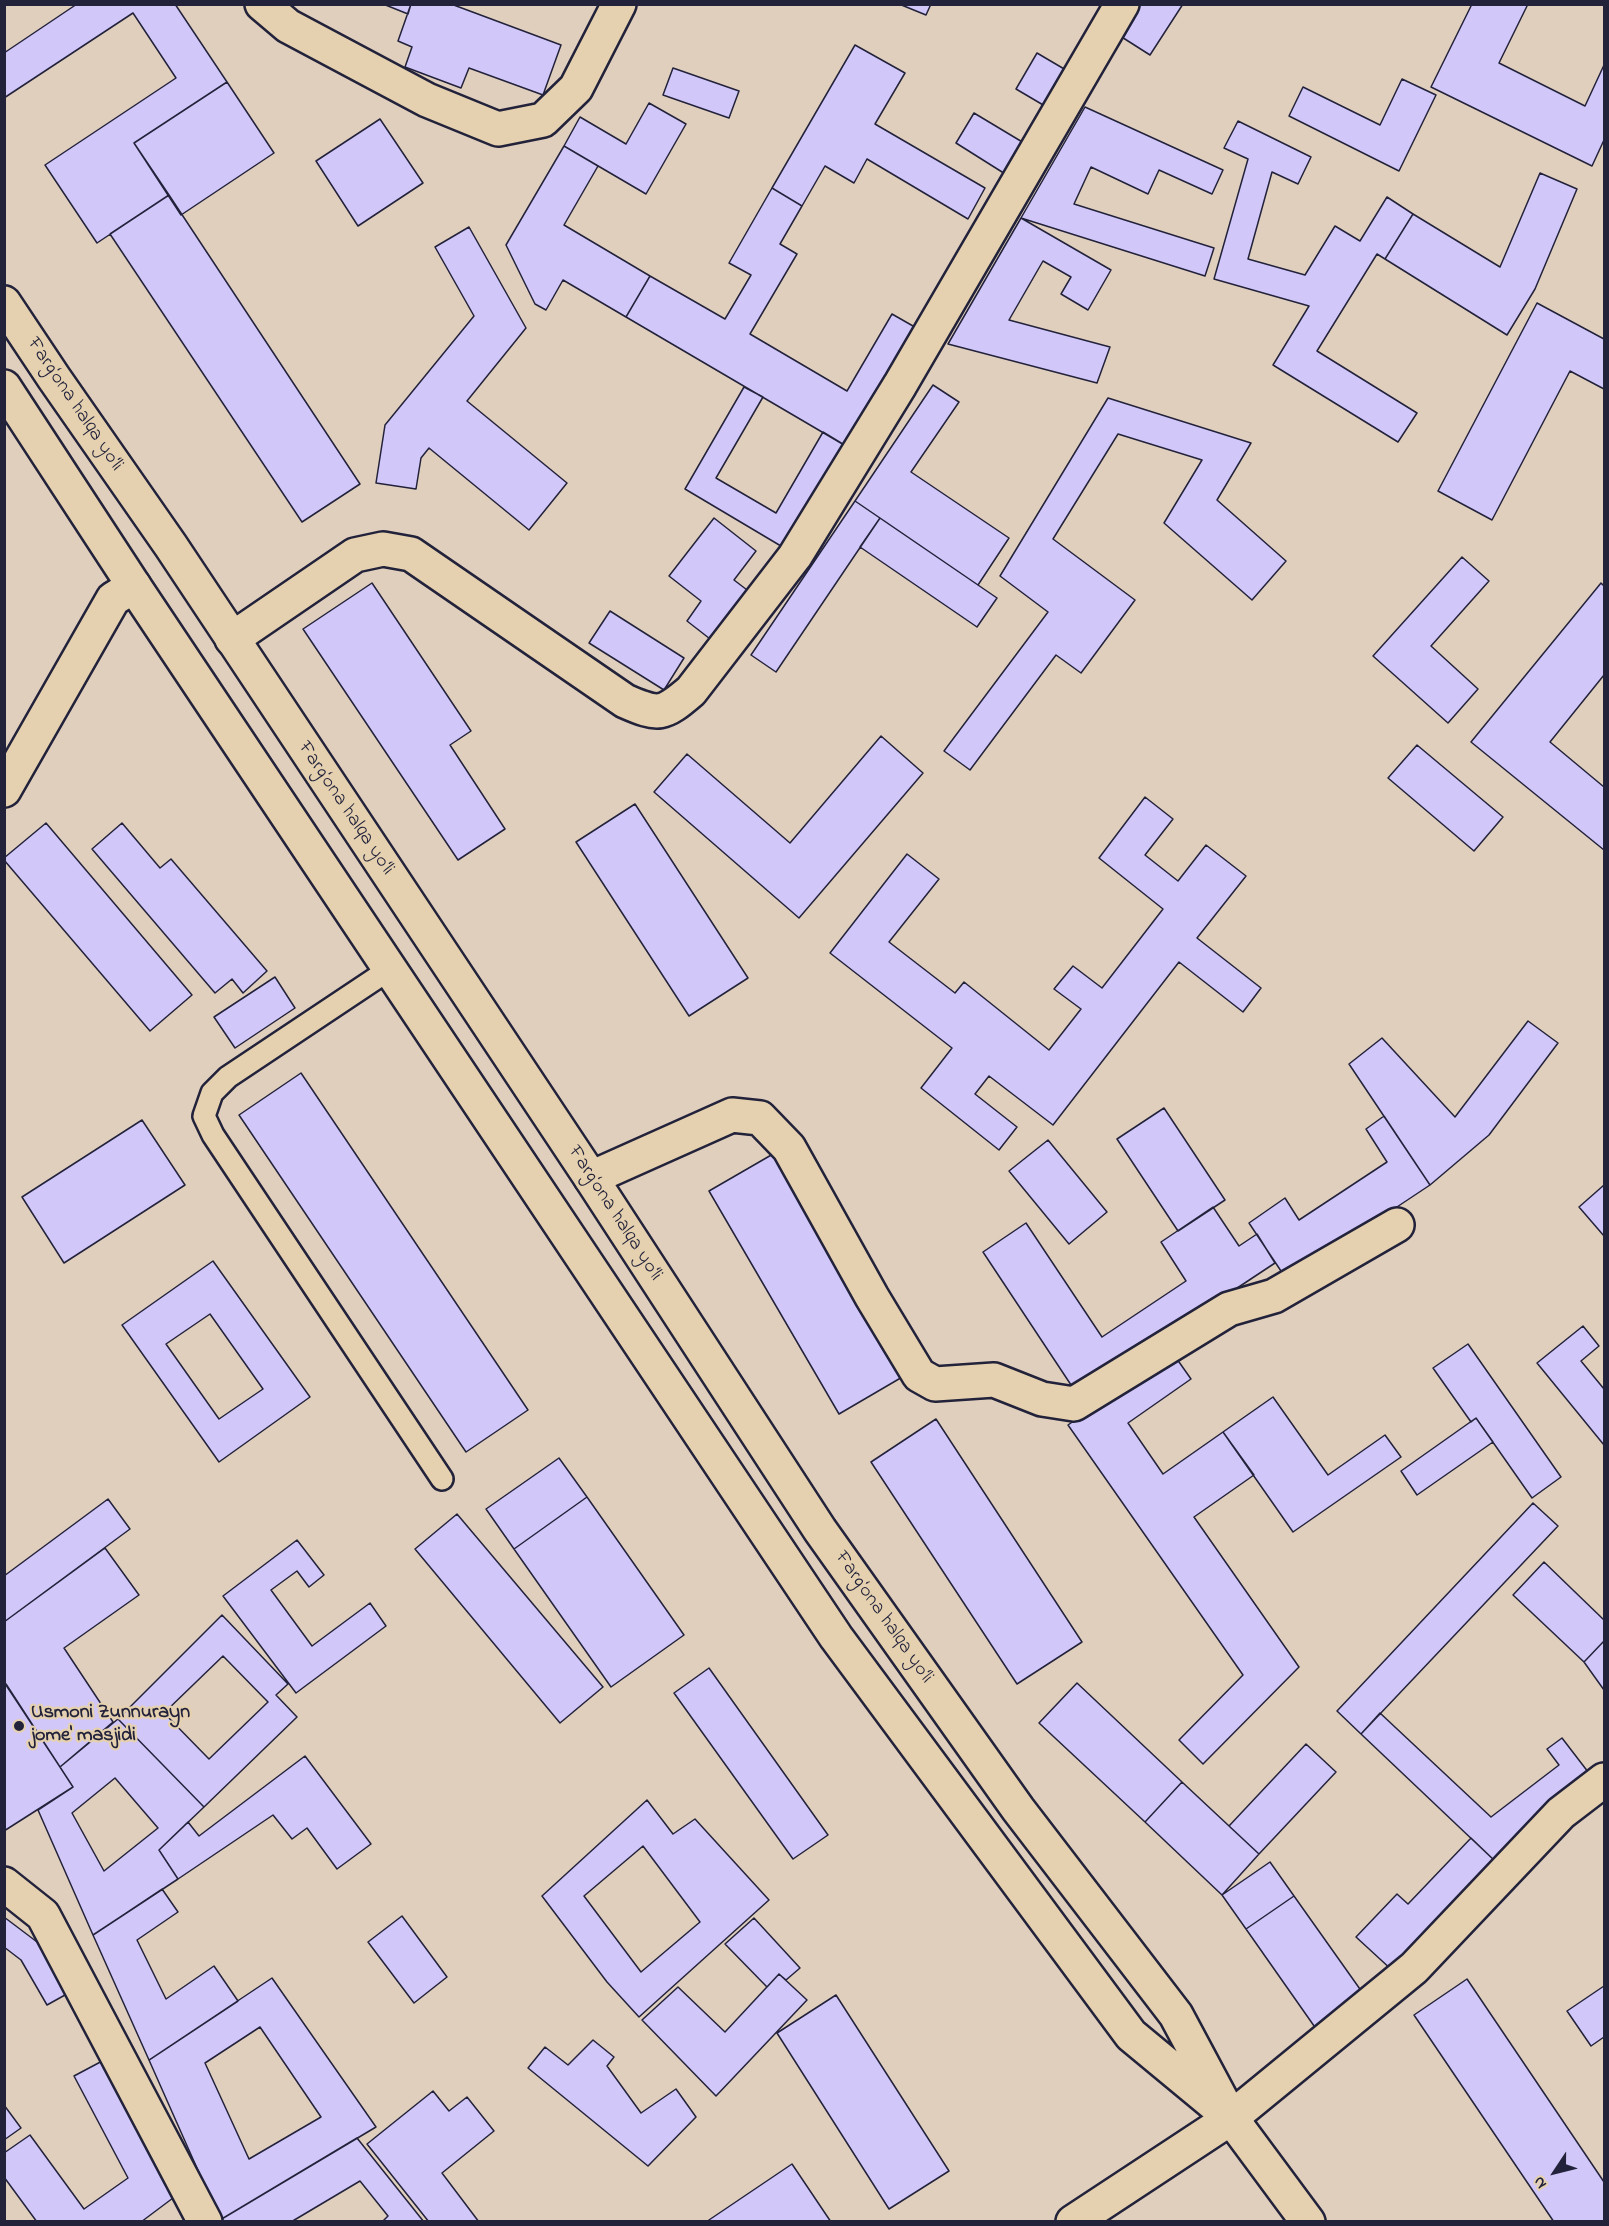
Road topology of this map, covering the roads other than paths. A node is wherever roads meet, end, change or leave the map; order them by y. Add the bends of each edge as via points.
1 (262, 4) edge
2 (619, 4) edge
3 (1122, 4) edge
4 (4, 303) edge
5 (4, 387) edge
6 (134, 586) junction
7 (232, 639) junction
8 (4, 789) edge
9 (390, 969) junction
10 (591, 1178) junction
11 (1396, 1225) dead end
12 (442, 1479) dead end
13 (1605, 1780) edge
14 (4, 1884) edge
15 (1231, 2118) junction
16 (205, 2222) edge
17 (1072, 2222) edge
18 (1308, 2222) edge

1 - 2 main road via 288,26 427,100 498,129 543,120 576,88
3 - 7 main road via 900,385 795,556 691,691 671,708 649,711 625,701 411,554 383,549 355,555
4 - 7 main road, Farg‘ona halqa yo‘li
5 - 6 main road, Farg‘ona halqa yo‘li
6 - 8 main road via 113,599
6 - 9 main road, Farg‘ona halqa yo‘li
7 - 10 main road, Farg‘ona halqa yo‘li
9 - 12 lane via 228,1077 212,1093 204,1116
9 - 15 main road, Farg‘ona halqa yo‘li via 836,1637 1131,2035
10 - 11 main road via 732,1115 760,1118 789,1148 919,1375 936,1384 994,1380 1042,1399 1074,1404 1229,1310 1274,1296
10 - 15 main road, Farg‘ona halqa yo‘li via 820,1530 1018,1809 1176,2015
13 - 15 main road via 1561,1813 1414,1968
14 - 16 main road via 43,1915
15 - 17 main road
15 - 18 main road, Farg‘ona halqa yo‘li

